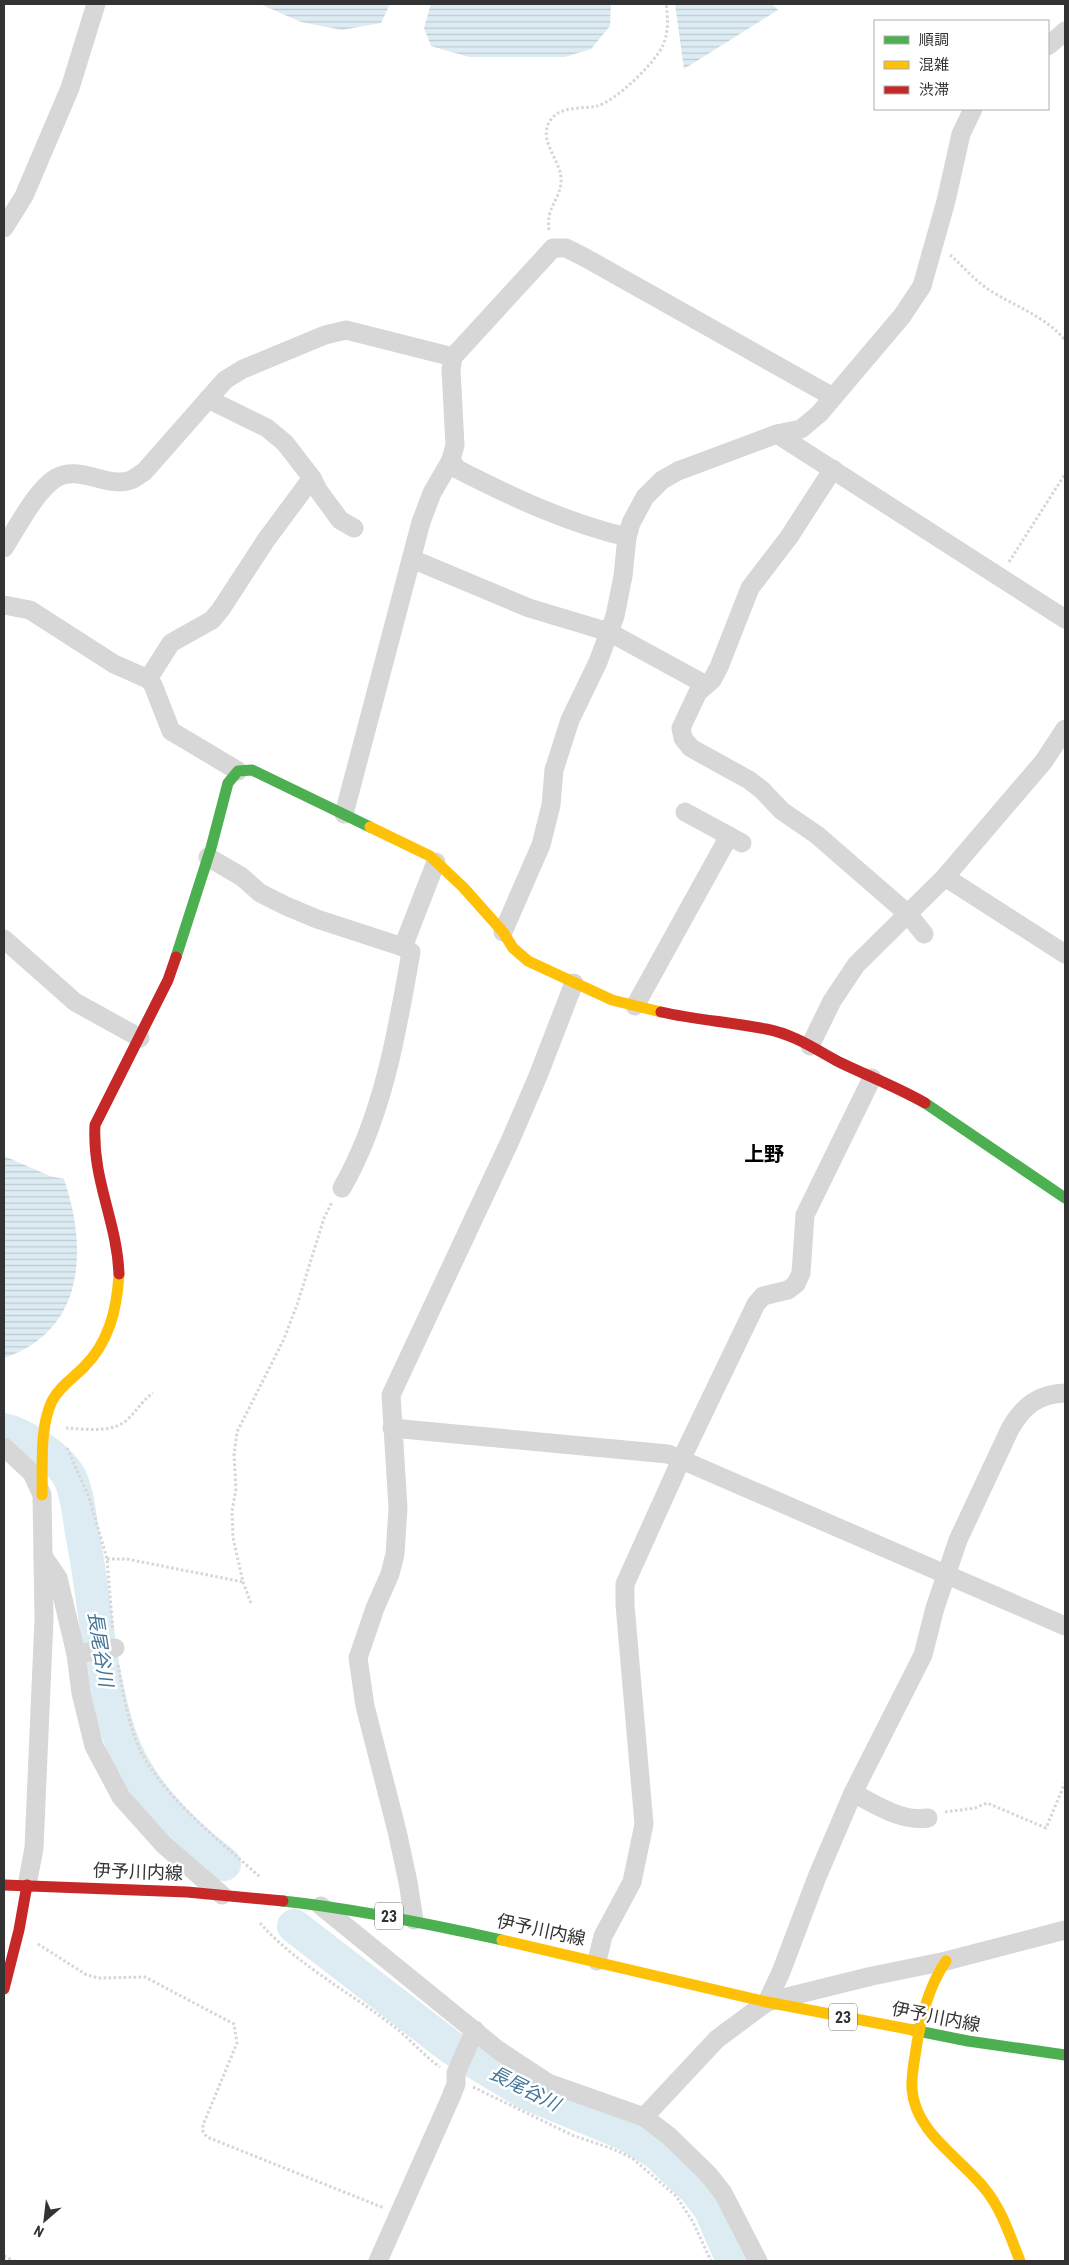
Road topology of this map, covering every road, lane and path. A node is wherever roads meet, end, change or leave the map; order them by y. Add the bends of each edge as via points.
1 (96, 4) edge
2 (666, 4) edge
3 (1065, 31) edge
4 (1049, 45) edge
5 (973, 110) edge
6 (4, 228) edge
7 (933, 242) junction
8 (553, 248) junction
9 (1065, 340) edge
10 (453, 357) junction
11 (833, 397) junction
12 (208, 399) junction
13 (777, 434) junction
14 (451, 460) junction
15 (833, 470) junction
16 (1065, 474) edge
17 (312, 478) junction
18 (354, 528) dead end
19 (627, 537) junction
20 (4, 548) edge
21 (412, 559) junction
22 (999, 577) junction
23 (4, 605) edge
24 (1065, 619) edge
25 (609, 632) junction
26 (148, 679) junction
27 (706, 685) junction
28 (1065, 729) edge
29 (238, 771) junction
30 (685, 812) dead end
31 (344, 814) junction
32 (208, 856) junction
33 (436, 862) junction
34 (946, 877) junction
35 (908, 914) junction
36 (502, 932) junction
37 (924, 934) dead end
38 (4, 939) edge
39 (403, 947) junction
40 (1065, 954) edge
41 (574, 984) junction
42 (635, 1006) junction
43 (140, 1038) junction
44 (810, 1046) junction
45 (872, 1078) junction
46 (342, 1188) joint
47 (1065, 1198) edge
48 (153, 1393) dead end
49 (1065, 1393) edge
50 (392, 1428) junction
51 (45, 1431) junction
52 (65, 1444) dead end
53 (4, 1447) edge
54 (681, 1460) junction
55 (42, 1495) junction
56 (43, 1556) junction
57 (107, 1558) junction
58 (946, 1573) junction
59 (243, 1582) junction
60 (251, 1603) dead end
61 (1065, 1626) edge
62 (115, 1648) junction
63 (76, 1654) junction
64 (1065, 1783) edge
65 (853, 1793) junction
66 (928, 1818) joint
67 (266, 1882) dead end
68 (4, 1885) edge
69 (27, 1885) junction
70 (222, 1895) junction
71 (244, 1897) junction
72 (320, 1905) junction
73 (414, 1920) junction
74 (1065, 1930) edge
75 (17, 1936) junction
76 (597, 1961) junction
77 (946, 1961) junction
78 (4, 1989) edge
79 (767, 2002) junction
80 (919, 2032) junction
81 (472, 2037) junction
82 (1065, 2056) edge
83 (456, 2076) junction
84 (644, 2117) junction
85 (398, 2214) junction
86 (4, 2256) edge
87 (14, 2261) edge
88 (378, 2261) edge
89 (711, 2261) edge
90 (758, 2261) edge
91 (1020, 2261) edge

1 - 6 street via 70,88 24,196
2 - 8 path via 667,32 651,62 611,100 598,106 560,112 546,129 546,140 562,173 561,186 548,212
3 - 4 street
5 - 7 street via 961,134
7 - 9 path via 984,286 1038,316
7 - 11 street via 922,286 912,303
8 - 10 street
8 - 11 street via 566,248 584,257
10 - 12 street via 346,330 325,335 243,369 225,380
10 - 14 street via 455,445
11 - 13 street via 820,414 801,429
12 - 17 street via 267,428 285,443
12 - 20 street via 144,472 130,480 112,481 72,474 57,477 45,488
13 - 15 street
13 - 19 street via 662,480 645,497
14 - 19 street via 457,469 537,508
14 - 21 street via 432,494
15 - 22 street
15 - 27 street via 789,537 750,588 720,667
16 - 22 path
17 - 18 street via 340,520
17 - 26 street via 221,609 212,620 171,643
19 - 25 street via 623,576
21 - 25 street via 529,608
21 - 31 street
22 - 24 street
23 - 26 street via 30,610 114,664
25 - 27 street
25 - 36 street via 570,720 554,770 551,805 541,845
26 - 29 street via 171,731
27 - 35 street via 698,692 681,728 683,738 691,748 749,780
28 - 34 street via 1039,767
29 - 31 street via 252,770
29 - 32 street via 228,784
30 - 42 street via 736,839
31 - 33 street via 430,856
32 - 39 street via 242,877 260,893 286,906
32 - 43 street via 168,980
33 - 36 street
33 - 39 street
34 - 35 street
34 - 40 street
35 - 37 street
35 - 44 street via 856,965 832,1001
36 - 41 street via 528,961
38 - 43 street via 75,1002
39 - 46 street via 411,952 392,1058 362,1147
41 - 42 street
41 - 50 street via 510,1141 396,1382 391,1395
42 - 44 street via 687,1018 767,1029
43 - 51 street via 95,1125 93,1141 94,1159 112,1227 119,1272 115,1311 98,1350 52,1399
44 - 45 street
45 - 47 street via 928,1104
45 - 54 street via 805,1215 801,1273 796,1284 788,1290 763,1296 756,1304
46 - 59 path via 324,1218 284,1339 237,1432 233,1538
48 - 51 path via 120,1426
49 - 58 street via 1043,1395 1019,1414 958,1540
50 - 54 street via 668,1454
50 - 73 street via 398,1508 395,1554 358,1658 365,1706 399,1839
51 - 55 street
52 - 57 path via 89,1497
53 - 55 street via 32,1473
54 - 58 street
54 - 76 street via 625,1584 644,1824 632,1882 603,1936
55 - 56 street
56 - 63 street via 58,1578
56 - 69 street via 44,1619 34,1848
57 - 59 path
57 - 62 path
58 - 61 street
58 - 65 street via 923,1655
59 - 60 path
62 - 63 street
62 - 67 path via 137,1744 152,1770 178,1800
63 - 70 street via 81,1693 94,1746 121,1797 164,1845
64 - 66 path via 1046,1828 987,1804
65 - 66 street via 892,1814
65 - 79 street
68 - 69 street, 伊予川内線 / 23
69 - 70 street, 伊予川内線 / 23
69 - 75 street
70 - 71 street, 伊予川内線 / 23
71 - 72 street, 伊予川内線 / 23
71 - 83 path via 274,1939 398,2030 434,2063
72 - 73 street, 伊予川内線 / 23
72 - 81 street
73 - 76 street, 伊予川内線 / 23
74 - 77 street
75 - 78 street
75 - 85 path via 42,1946 85,1974 98,1978 145,1977 234,2024 237,2043 203,2132
76 - 79 street, 伊予川内線 / 23
77 - 79 street
77 - 80 street via 928,1997
79 - 80 street, 伊予川内線 / 23
79 - 84 street via 717,2039
80 - 82 street, 伊予川内線 / 23
80 - 91 street via 912,2092 920,2114 931,2136 978,2182 996,2206
81 - 83 street
81 - 84 street via 548,2083
83 - 85 street via 451,2096
83 - 89 path via 572,2135 632,2158 676,2196 694,2222
84 - 90 street via 708,2174 722,2193
85 - 88 street
86 - 87 path

